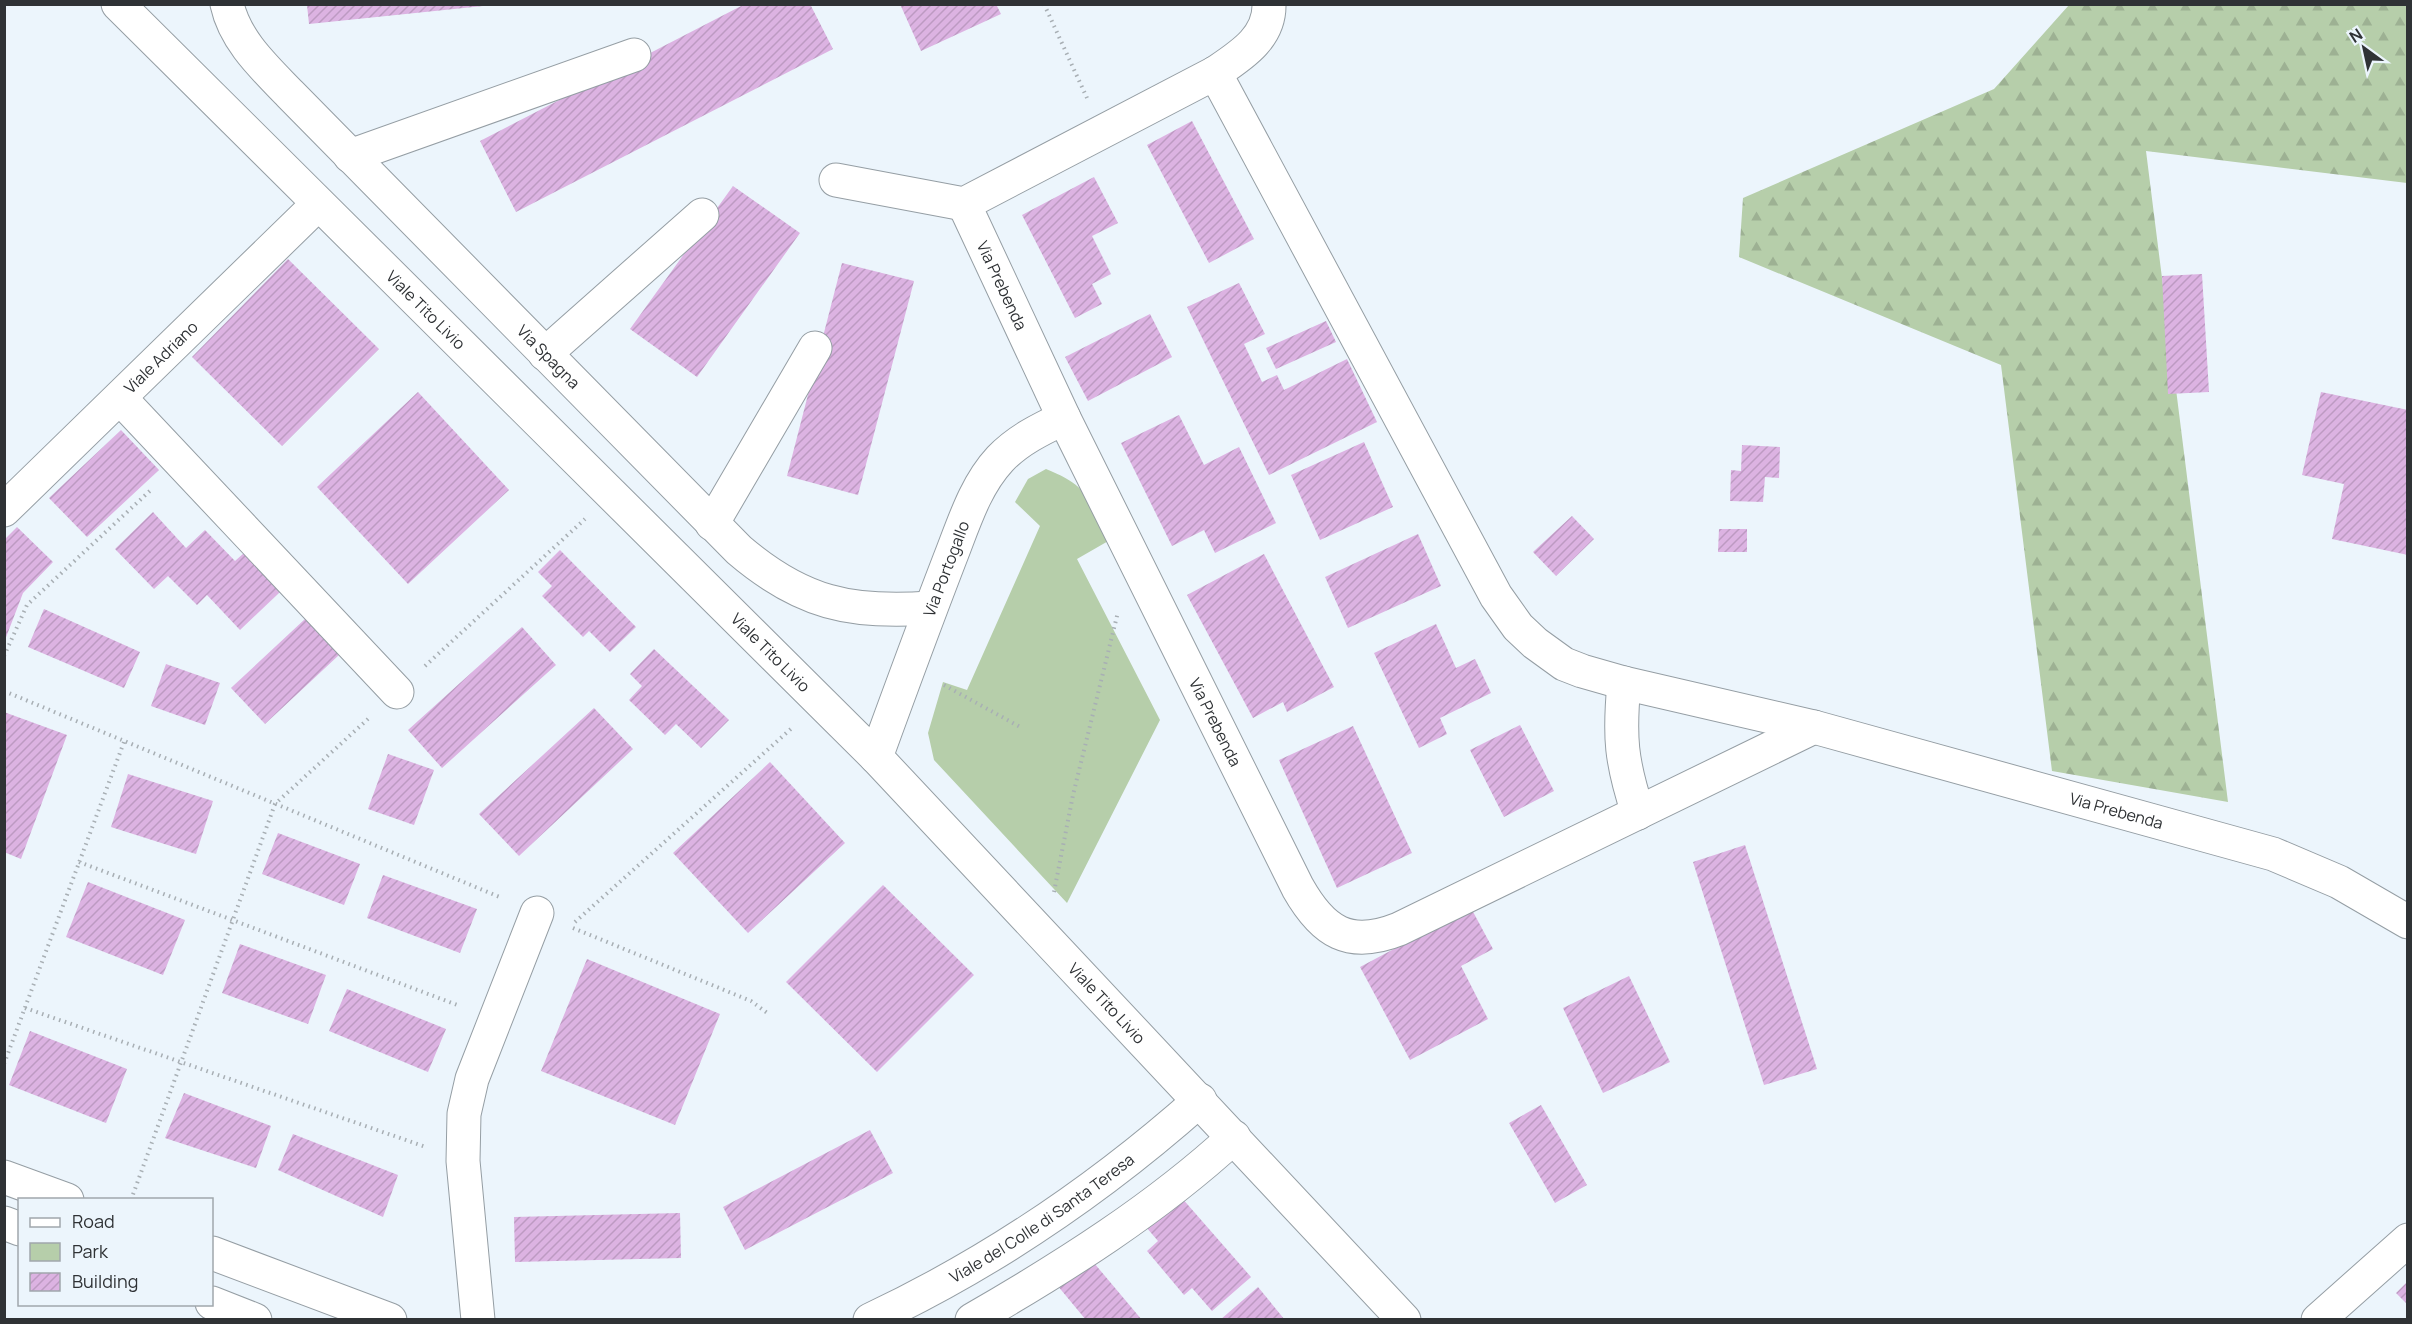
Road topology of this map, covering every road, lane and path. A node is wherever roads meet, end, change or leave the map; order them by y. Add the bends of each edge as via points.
1 (118, 4) edge
2 (227, 4) edge
3 (1044, 4) edge
4 (1269, 4) edge
5 (634, 55) dead end
6 (1215, 73) junction
7 (1103, 131) junction
8 (350, 156) junction
9 (836, 180) dead end
10 (318, 204) junction
11 (964, 204) junction
12 (702, 215) dead end
13 (816, 348) dead end
14 (545, 354) junction
15 (120, 398) junction
16 (1064, 418) junction
17 (181, 463) junction
18 (612, 494) junction
19 (4, 510) edge
20 (712, 524) junction
21 (1131, 553) junction
22 (930, 608) junction
23 (4, 656) edge
24 (909, 666) junction
25 (1624, 683) junction
26 (4, 692) edge
27 (397, 692) junction
28 (821, 702) junction
29 (1814, 727) junction
30 (1022, 728) dead end
31 (123, 742) junction
32 (876, 757) junction
33 (274, 804) junction
34 (1638, 813) junction
35 (79, 862) junction
36 (537, 913) joint
37 (232, 920) junction
38 (2408, 922) edge
39 (1045, 936) junction
40 (25, 1008) junction
41 (770, 1016) dead end
42 (496, 1019) junction
43 (181, 1062) junction
44 (4, 1064) edge
45 (1200, 1100) junction
46 (1234, 1137) junction
47 (463, 1161) junction
48 (4, 1177) edge
49 (62, 1198) edge
50 (132, 1198) edge
51 (2408, 1240) edge
52 (213, 1253) edge
53 (213, 1303) edge
54 (973, 1319) edge
55 (255, 1320) edge
56 (390, 1320) edge
57 (478, 1320) edge
58 (870, 1320) edge
59 (1404, 1320) edge
60 (2318, 1320) edge

1 - 10 street, Viale Tito Livio
2 - 8 street, Via Spagna via 232,22 254,55
3 - 7 path
4 - 6 street via 1260,35 1245,53
5 - 8 street
6 - 7 street
6 - 25 street, Via Prebenda via 1508,614 1535,643 1564,664
7 - 11 street
8 - 14 street, Via Spagna
9 - 11 street
10 - 15 street, Viale Adriano
10 - 18 street, Viale Tito Livio
11 - 16 street, Via Prebenda
12 - 14 street
13 - 20 street
14 - 20 street, Via Spagna
15 - 17 street
15 - 19 street, Viale Adriano
16 - 21 street, Via Prebenda
16 - 22 street, Via Portogallo via 1013,447 986,477
17 - 23 path via 27,605
17 - 27 street
18 - 27 path
18 - 28 street, Viale Tito Livio
20 - 22 street, Via Spagna via 770,574 818,599 878,611
21 - 34 street, Via Prebenda via 1298,888 1317,917 1338,933 1366,938 1382,936
21 - 39 path via 1073,795
22 - 24 street, Via Portogallo
24 - 30 path
24 - 32 street, Via Portogallo
25 - 29 street, Via Prebenda
25 - 34 street via 1621,747
26 - 31 path
27 - 33 path
28 - 32 street, Viale Tito Livio
28 - 41 path via 570,927 751,1002
29 - 34 street, Via Prebenda
29 - 38 street, Via Prebenda via 2273,854 2340,882
31 - 33 path
31 - 35 path
32 - 39 street, Viale Tito Livio
33 - 36 path
33 - 37 path
35 - 37 path
35 - 40 path
36 - 42 street
37 - 42 path
37 - 43 path
39 - 45 street, Viale Tito Livio
40 - 43 path
40 - 44 path
42 - 47 street via 467,1097
43 - 47 path
43 - 50 path
45 - 46 street, Viale Tito Livio
45 - 58 street, Viale del Colle di Santa Teresa via 1116,1169 1010,1242
46 - 54 street via 1187,1178 1110,1233
46 - 59 street, Viale Tito Livio
47 - 57 street
48 - 49 street
51 - 60 street
52 - 56 street
53 - 55 street

